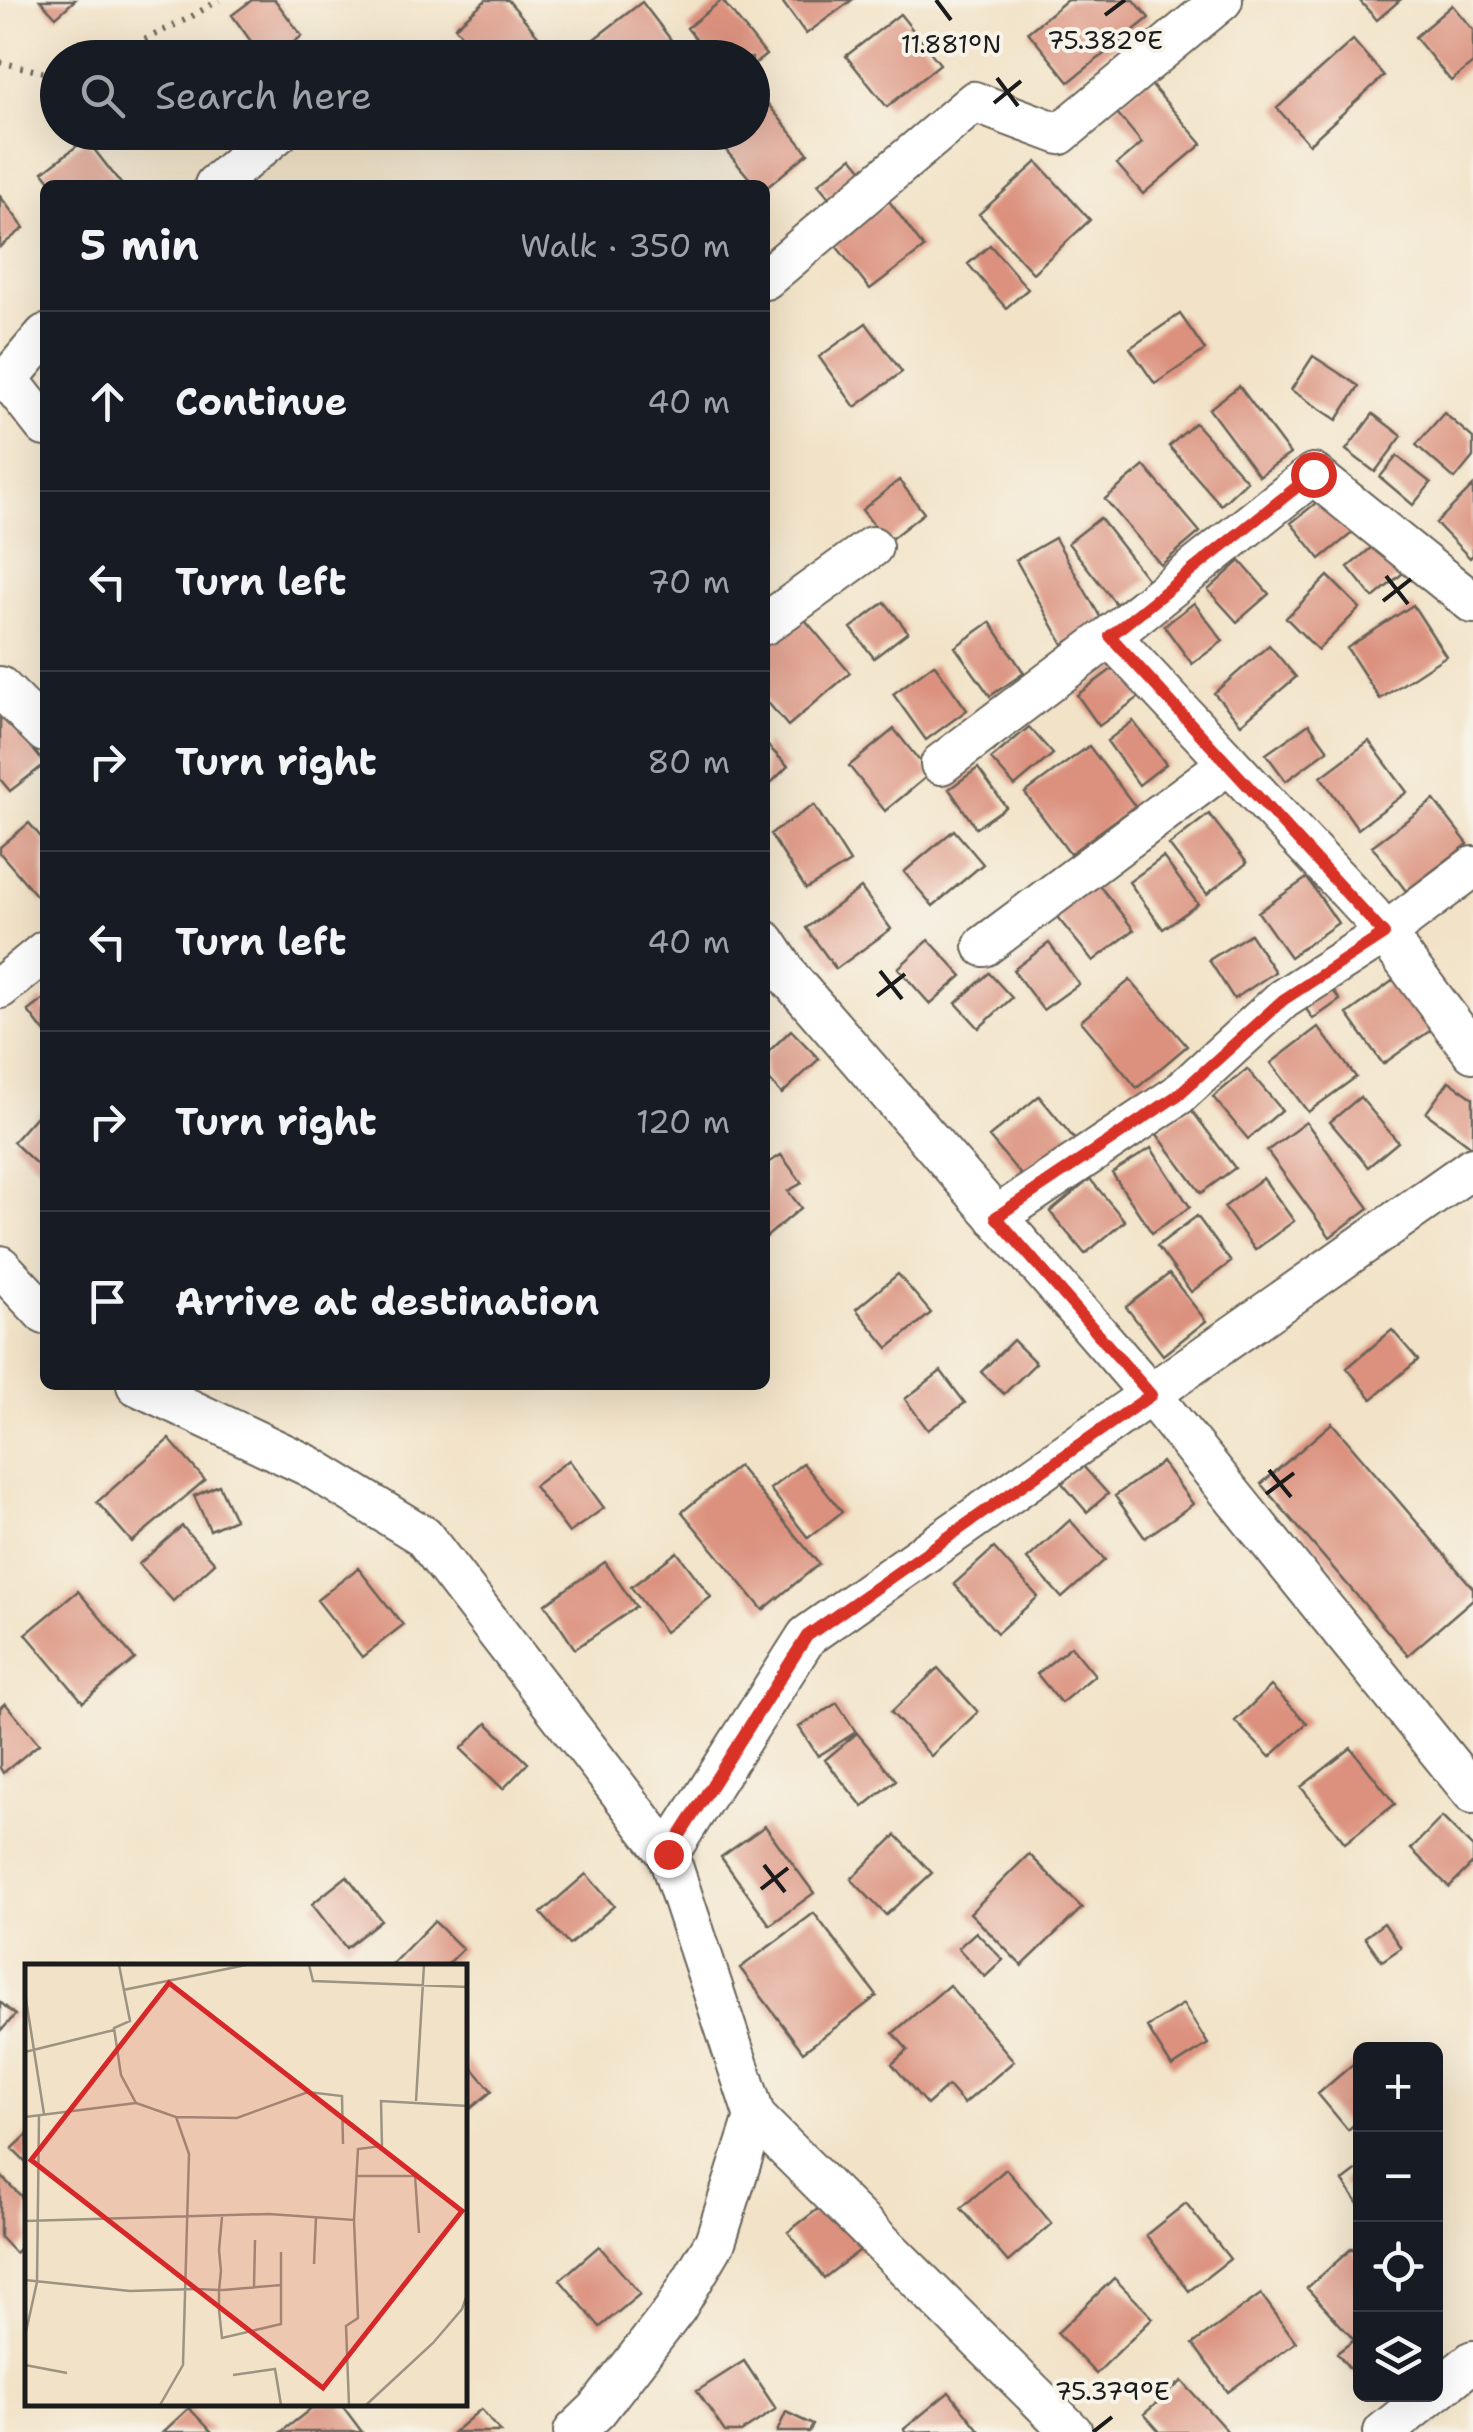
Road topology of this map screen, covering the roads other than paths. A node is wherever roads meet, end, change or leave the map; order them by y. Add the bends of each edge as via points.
1 (1222, 0) edge
2 (257, 150) edge
3 (221, 180) edge
4 (770, 275) edge
5 (40, 340) edge
6 (40, 420) edge
7 (872, 547) dead end
8 (1473, 603) edge
9 (770, 620) edge
10 (1110, 636) junction
11 (0, 687) edge
12 (40, 727) edge
13 (1229, 763) junction
14 (941, 764) dead end
15 (1473, 867) edge
16 (1384, 934) junction
17 (984, 946) dead end
18 (770, 949) edge
19 (40, 955) edge
20 (0, 988) edge
21 (1473, 1052) edge
22 (1473, 1167) edge
23 (996, 1217) junction
24 (0, 1266) edge
25 (40, 1309) edge
26 (148, 1390) edge
27 (1151, 1395) junction
28 (1473, 1793) edge
29 (668, 1854) junction
30 (756, 2117) junction
31 (1473, 2360) edge
32 (1443, 2385) edge
33 (1422, 2402) edge
34 (574, 2432) edge
35 (1072, 2432) edge
36 (1384, 2432) edge

1 - 4 street via 1060,134 974,102
2 - 3 street
5 - 6 street via 8,379
7 - 9 street
8 - 10 street via 1313,474
10 - 13 street
10 - 14 street
11 - 12 street
13 - 16 street
13 - 17 street
15 - 16 street
16 - 21 street
16 - 23 street via 1283,1000 1178,1095
18 - 23 street
19 - 20 street
22 - 27 street
23 - 27 street
24 - 25 street
26 - 29 street via 308,1466 422,1536
27 - 28 street
27 - 29 street via 807,1636
29 - 30 street
30 - 34 street via 715,2242 676,2308
30 - 35 street
31 - 32 street
33 - 36 street

